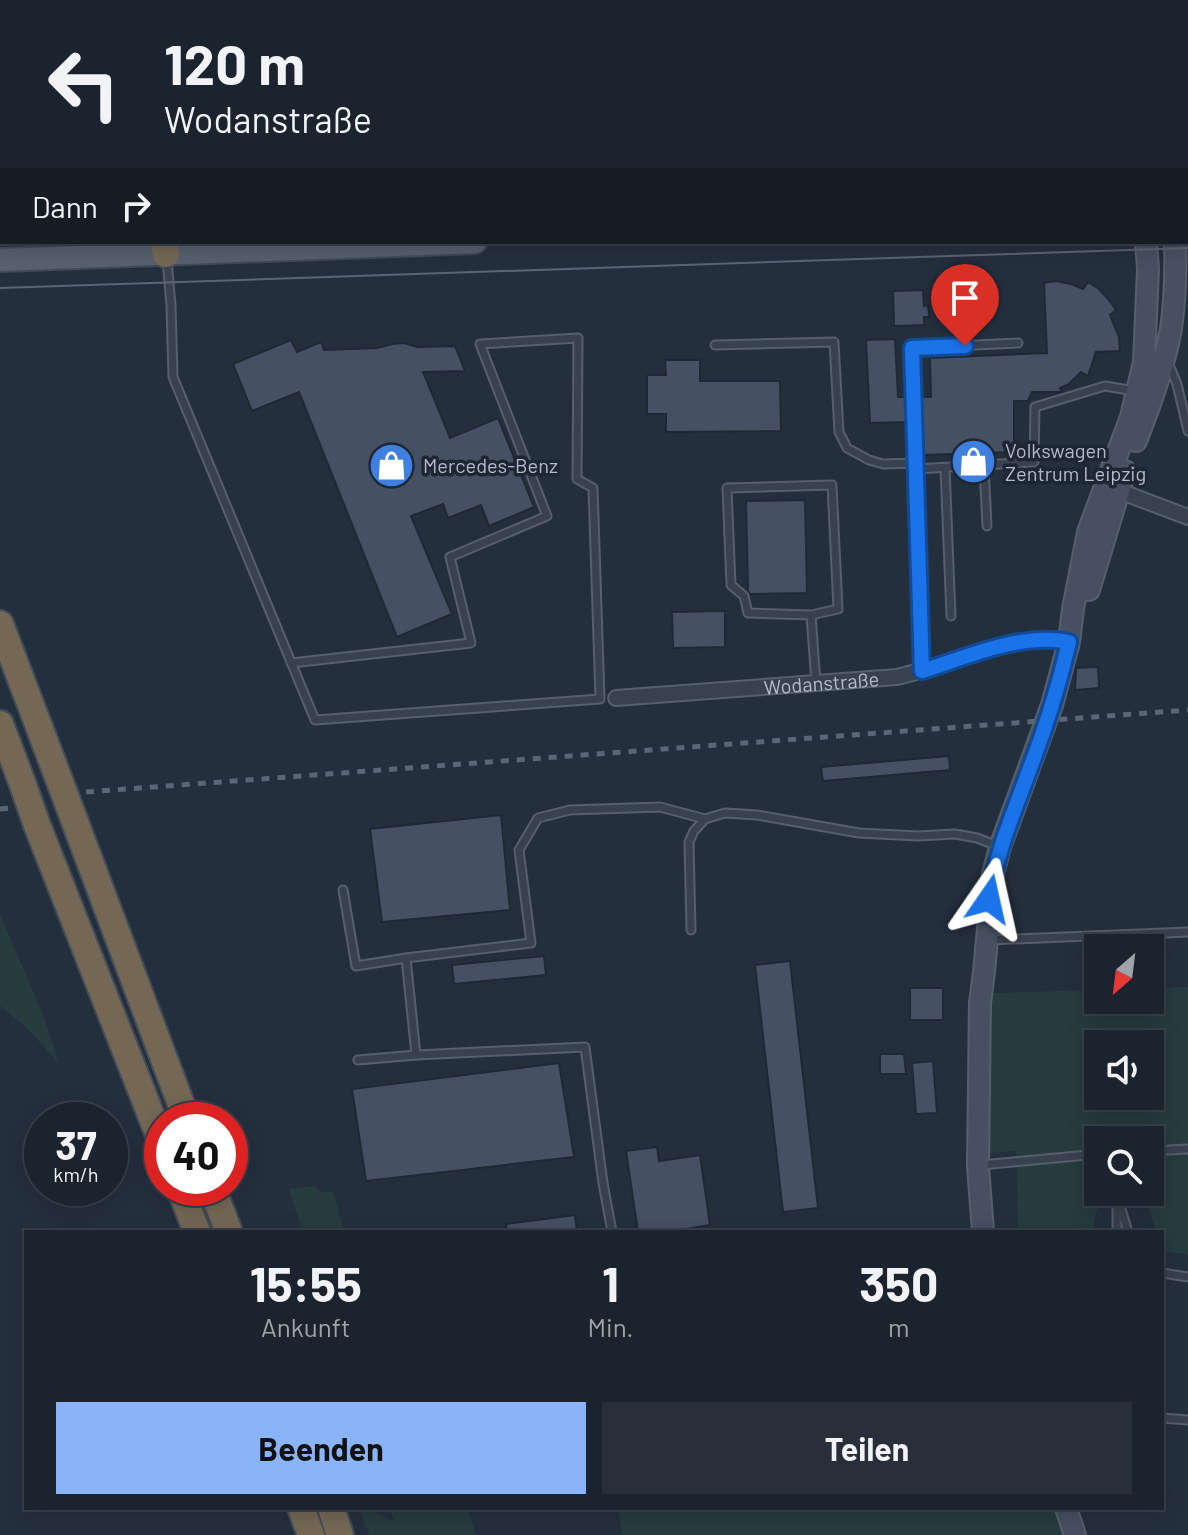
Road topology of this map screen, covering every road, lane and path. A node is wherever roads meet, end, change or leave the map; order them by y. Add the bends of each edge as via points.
1 (320, 244) edge
2 (1146, 244) edge
3 (1175, 244) edge
4 (166, 246) edge
5 (0, 260) edge
6 (1018, 343) dead end
7 (715, 345) dead end
8 (1165, 356) junction
9 (1137, 391) junction
10 (1188, 431) edge
11 (984, 465) junction
12 (916, 466) junction
13 (945, 468) junction
14 (1112, 489) junction
15 (1188, 517) edge
16 (987, 526) dead end
17 (811, 615) junction
18 (951, 616) dead end
19 (0, 624) edge
20 (1069, 642) junction
21 (291, 663) junction
22 (922, 671) junction
23 (816, 683) junction
24 (616, 698) dead end
25 (0, 724) edge
26 (705, 819) junction
27 (1000, 847) junction
28 (343, 890) dead end
29 (691, 930) dead end
30 (1188, 932) edge
31 (986, 940) junction
32 (406, 958) junction
33 (416, 1055) junction
34 (358, 1060) dead end
35 (146, 1102) edge
36 (180, 1102) edge
37 (1188, 1149) edge
38 (1164, 1150) edge
39 (1084, 1157) edge
40 (978, 1166) junction
41 (187, 1206) edge
42 (219, 1206) edge
43 (1116, 1206) edge
44 (1119, 1206) edge
45 (196, 1230) edge
46 (228, 1230) edge
47 (612, 1230) edge
48 (983, 1230) edge
49 (1117, 1230) edge
50 (1127, 1230) edge
51 (1164, 1273) edge
52 (1188, 1277) edge
53 (1164, 1418) edge
54 (1188, 1420) edge
55 (302, 1510) edge
56 (332, 1510) edge
57 (1067, 1510) edge
58 (311, 1535) edge
59 (340, 1535) edge
60 (1075, 1535) edge

1 - 4 main road
2 - 9 street via 1144,362
3 - 8 street
4 - 5 main road via 112,255
4 - 21 lane via 173,377
6 - 12 lane via 912,348
7 - 12 lane via 834,342 839,432 847,448 883,464
8 - 10 lane
8 - 14 street via 1146,415
9 - 11 lane via 1105,386 1035,407 1034,462
9 - 14 street
11 - 13 lane
11 - 16 lane
12 - 13 lane
12 - 22 lane
13 - 18 lane
14 - 15 street
14 - 20 street via 1083,610
17 - 17 lane via 838,609 832,485 727,488 731,585 744,596 748,613
17 - 23 lane
19 - 36 highway, bridge
20 - 22 street, Wodanstraße via 1055,639 994,648
20 - 27 street via 1048,720
21 - 21 lane via 315,720 600,699 593,488 577,479 578,338 480,344 547,516 450,557 471,643
22 - 23 street, Wodanstraße
23 - 24 street, Wodanstraße
25 - 35 highway, bridge
26 - 27 lane via 725,813 757,815 859,833 955,834
26 - 29 lane via 689,842
26 - 32 lane via 660,807 570,810 538,818 519,850 531,943
27 - 31 street
28 - 32 lane via 356,966
30 - 31 lane
31 - 40 street
32 - 33 lane
33 - 34 lane
33 - 47 lane via 585,1047
37 - 38 lane
39 - 40 lane
40 - 48 street
41 - 45 highway
42 - 46 highway
43 - 49 lane
44 - 50 lane
51 - 52 lane
53 - 54 lane
55 - 58 highway
56 - 59 highway
57 - 60 street

